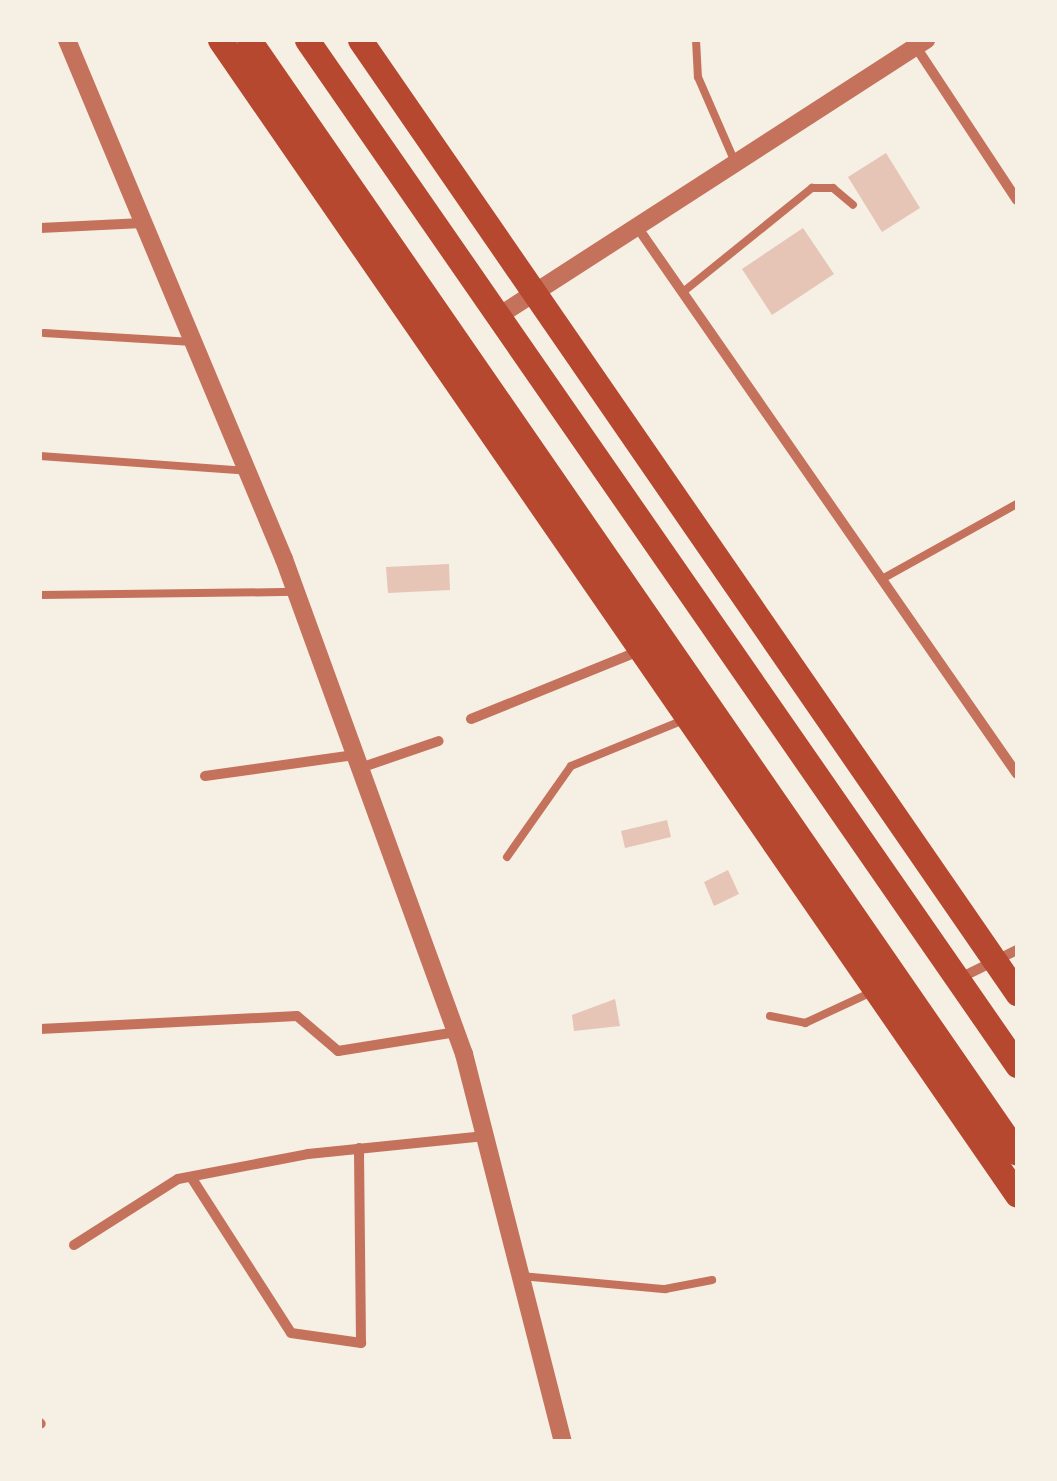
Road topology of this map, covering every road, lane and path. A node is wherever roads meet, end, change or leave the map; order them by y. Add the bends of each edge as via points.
1 (67, 40) edge
2 (220, 40) edge
3 (249, 40) edge
4 (306, 40) edge
5 (360, 40) edge
6 (696, 40) edge
7 (921, 43) edge
8 (737, 166) junction
9 (1017, 200) edge
10 (854, 205) dead end
11 (143, 223) junction
12 (40, 228) edge
13 (640, 230) junction
14 (683, 292) junction
15 (535, 298) junction
16 (497, 318) junction
17 (44, 333) dead end
18 (192, 342) junction
19 (40, 456) edge
20 (247, 471) junction
21 (1017, 504) edge
22 (882, 580) junction
23 (296, 592) junction
24 (40, 595) edge
25 (652, 644) junction
26 (698, 712) junction
27 (471, 719) dead end
28 (439, 741) dead end
29 (358, 762) junction
30 (1017, 774) edge
31 (205, 776) dead end
32 (507, 857) dead end
33 (1006, 956) edge
34 (959, 978) junction
35 (876, 990) junction
36 (1017, 993) edge
37 (770, 1016) dead end
38 (40, 1029) edge
39 (456, 1032) junction
40 (1017, 1065) edge
41 (486, 1136) junction
42 (359, 1148) junction
43 (1017, 1154) edge
44 (191, 1177) junction
45 (1017, 1195) edge
46 (74, 1245) dead end
47 (521, 1276) junction
48 (712, 1280) dead end
49 (563, 1441) edge

1 - 11 street
2 - 25 highway
3 - 25 highway
4 - 16 highway
5 - 15 highway
6 - 8 lane via 698,76
7 - 8 street
7 - 9 street
8 - 13 street
10 - 14 lane via 833,188 812,188
11 - 12 street
11 - 18 street
13 - 14 street
13 - 15 street
14 - 22 street
15 - 16 street
15 - 33 highway
16 - 34 highway
17 - 18 lane
18 - 20 street
19 - 20 lane
20 - 23 street
21 - 22 lane
22 - 30 street
23 - 24 lane
23 - 29 street
25 - 26 highway
25 - 27 street
26 - 32 lane via 571,766
26 - 35 highway
26 - 43 highway
28 - 29 street
29 - 31 street
29 - 39 street
33 - 34 street
33 - 36 highway
34 - 40 highway
35 - 37 lane via 805,1023
35 - 45 highway
38 - 39 street via 298,1016 338,1052
39 - 41 street
41 - 42 street
41 - 47 street
42 - 44 street
42 - 44 street via 361,1343 292,1333
44 - 46 street
47 - 48 lane via 665,1289
47 - 49 street

